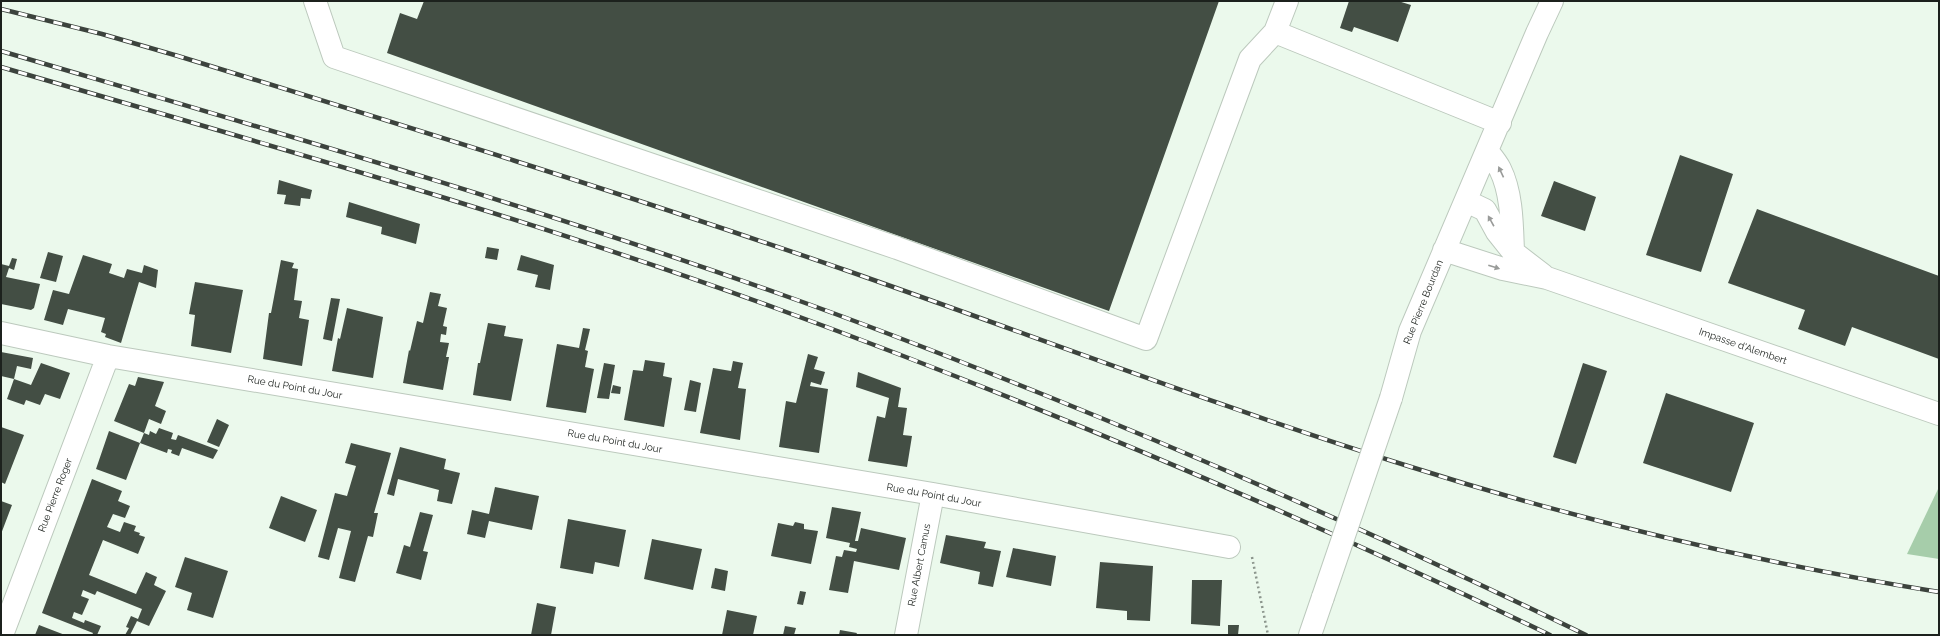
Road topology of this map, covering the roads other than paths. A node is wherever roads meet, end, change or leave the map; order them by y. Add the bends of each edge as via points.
1 (315, 1) edge
2 (1287, 1) edge
3 (1552, 1) edge
4 (1275, 32) junction
5 (1500, 122) junction
6 (1488, 152) junction
7 (1466, 201) junction
8 (1444, 250) junction
9 (1513, 252) junction
10 (1547, 278) junction
11 (1, 333) edge
12 (108, 356) junction
13 (1939, 414) edge
14 (933, 494) junction
15 (1229, 548) road end
16 (2, 635) edge
17 (906, 635) edge
18 (1310, 635) edge

1 - 4 street via 334,57 897,248 1146,339 1250,59
2 - 4 street
3 - 5 street, Rue Pierre Bourdan
4 - 5 street
5 - 6 street, Rue Pierre Bourdan
6 - 7 street, Rue Pierre Bourdan
9 -> 6 street via 1512,222 1505,181 1500,168
7 - 8 street, Rue Pierre Bourdan
9 -> 7 street, Impasse d'Alembert via 1497,232 1485,210
8 -> 10 street, Impasse d'Alembert via 1503,269
8 - 18 street, Rue Pierre Bourdan, bridge via 1410,331 1391,398
9 - 10 street, Impasse d'Alembert
10 - 13 street, Impasse d'Alembert
11 - 12 street, Rue du Point du Jour
12 - 14 street, Rue du Point du Jour
12 - 16 street, Rue Pierre Roger
14 - 15 street, Rue du Point du Jour
14 - 17 street, Rue Albert Camus

